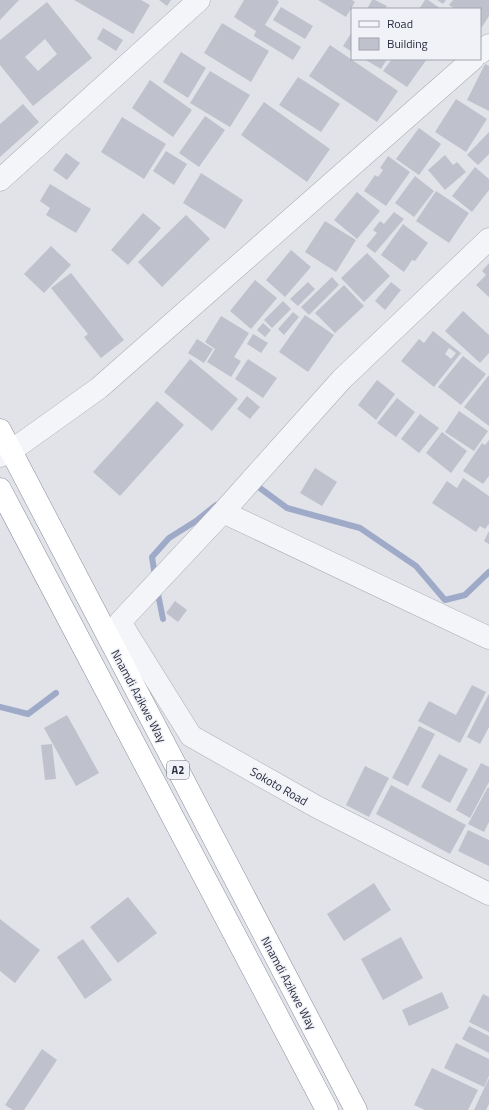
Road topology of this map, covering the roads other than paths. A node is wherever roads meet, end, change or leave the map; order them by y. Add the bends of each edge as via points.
1 (199, 0) edge
2 (489, 45) edge
3 (481, 52) edge
4 (472, 60) edge
5 (0, 180) edge
6 (489, 239) edge
7 (0, 430) edge
8 (6, 454) edge
9 (0, 489) edge
10 (223, 512) junction
11 (489, 638) edge
12 (489, 894) edge
13 (327, 1110) edge
14 (356, 1110) edge

1 - 5 street
2 - 3 street
4 - 8 street via 99,388
6 - 10 street via 342,378
7 - 8 highway, Nnamdi Azikwe Way / A2
8 - 14 highway, Nnamdi Azikwe Way / A2
9 - 13 highway, A2
10 - 11 street
10 - 12 street, Sokoto Road via 120,622 191,736 317,808

